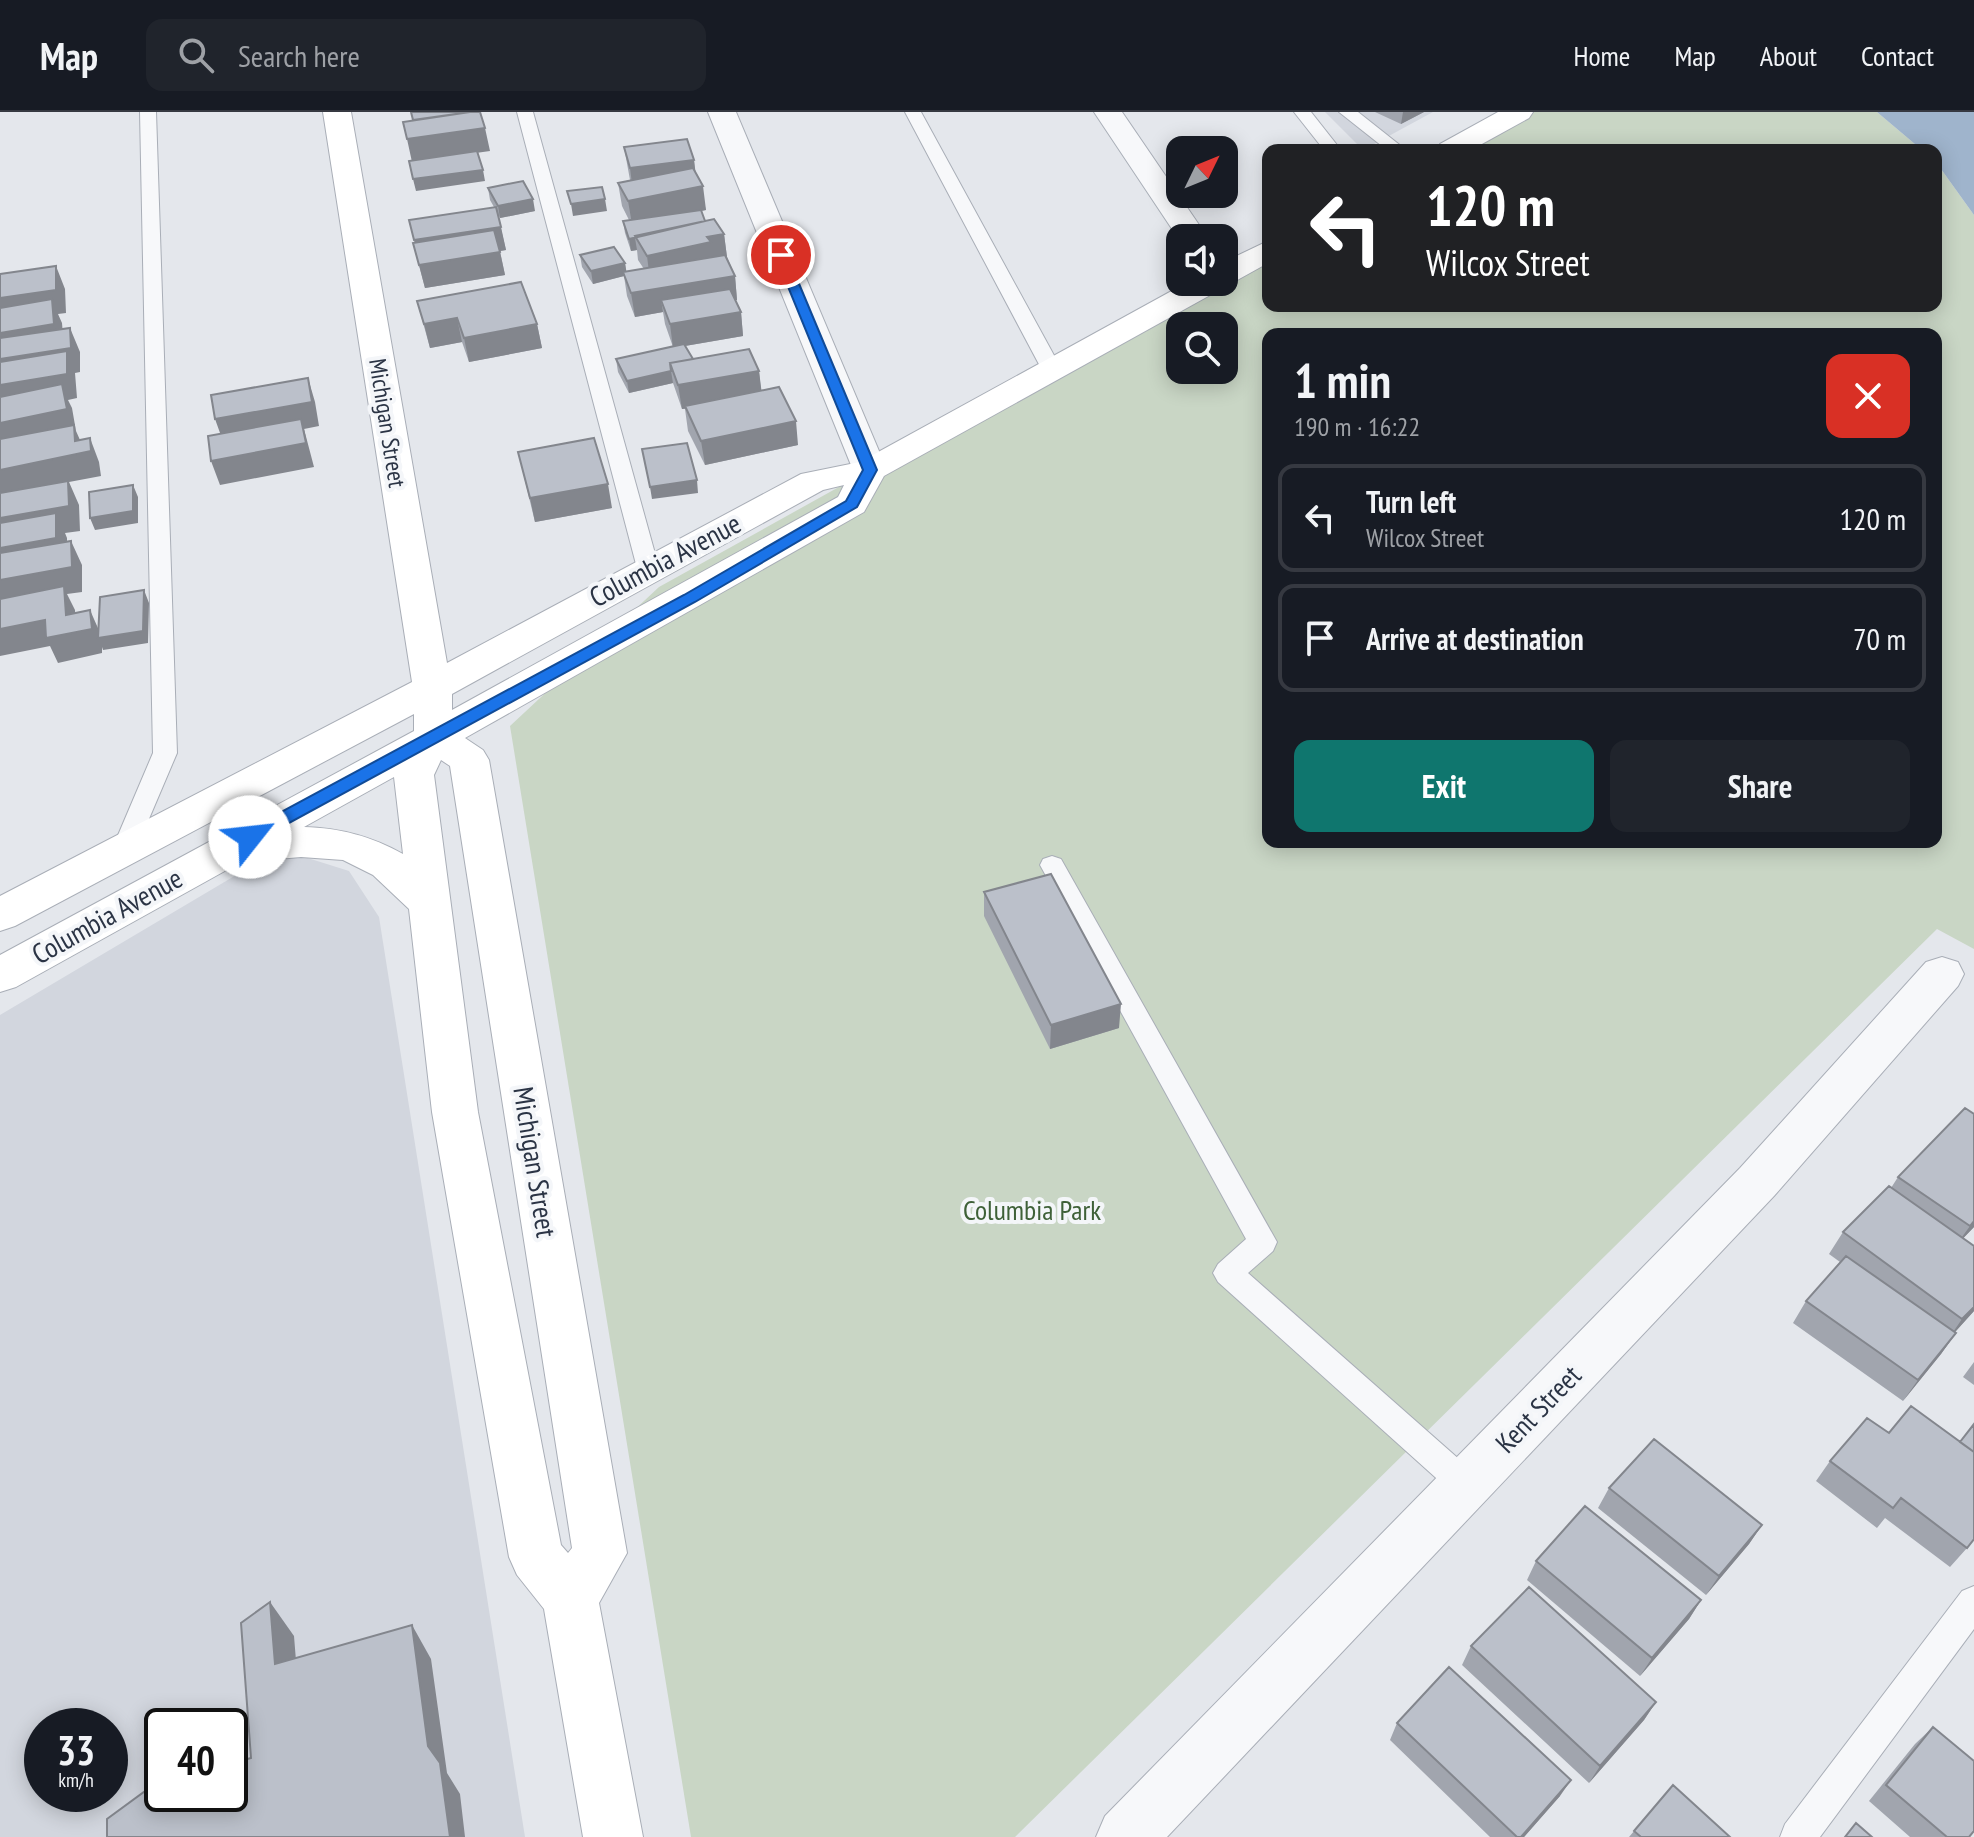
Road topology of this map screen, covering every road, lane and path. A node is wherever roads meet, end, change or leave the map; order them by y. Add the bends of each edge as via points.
1 (148, 112) edge
2 (337, 112) edge
3 (525, 112) edge
4 (722, 112) edge
5 (913, 112) edge
6 (1108, 112) edge
7 (1302, 112) edge
8 (1347, 112) edge
9 (1519, 112) edge
10 (1328, 144) edge
11 (1390, 144) edge
12 (1461, 144) edge
13 (1184, 224) edge
14 (1262, 253) edge
15 (1238, 267) edge
16 (1186, 296) edge
17 (1052, 370) junction
18 (870, 470) junction
19 (648, 568) junction
20 (433, 711) junction
21 (125, 847) junction
22 (223, 852) junction
23 (1052, 865) dead end
24 (429, 903) junction
25 (0, 915) edge
26 (1942, 974) dead end
27 (0, 975) edge
28 (1466, 1485) junction
29 (570, 1598) junction
30 (1974, 1602) edge
31 (613, 1837) edge
32 (1126, 1837) edge
33 (1798, 1837) edge

1 - 21 lane via 165,753
2 - 20 main road, Michigan Street
3 - 19 lane
4 - 18 street
5 - 17 lane
6 - 13 street
7 - 10 lane
8 - 11 lane
9 - 12 main road
14 - 15 main road
16 - 17 main road, Columbia Avenue
17 - 18 main road, Columbia Avenue
18 - 19 main road, Columbia Avenue via 813,481
18 - 20 main road, Columbia Avenue via 852,504 689,598
19 - 20 main road, Columbia Avenue
20 - 21 main road, Columbia Avenue
20 - 22 main road, Columbia Avenue
20 - 24 main road via 414,775
20 - 29 main road, Michigan Street via 469,760 600,1553
21 - 25 main road, Columbia Avenue
22 - 24 main road via 333,841 374,853
22 - 27 main road, Columbia Avenue
23 - 28 lane via 1263,1242 1228,1273
24 - 29 main road via 455,1112 536,1557
26 - 28 street, Kent Street via 1757,1182
28 - 32 street, Kent Street
29 - 31 main road
30 - 33 lane

